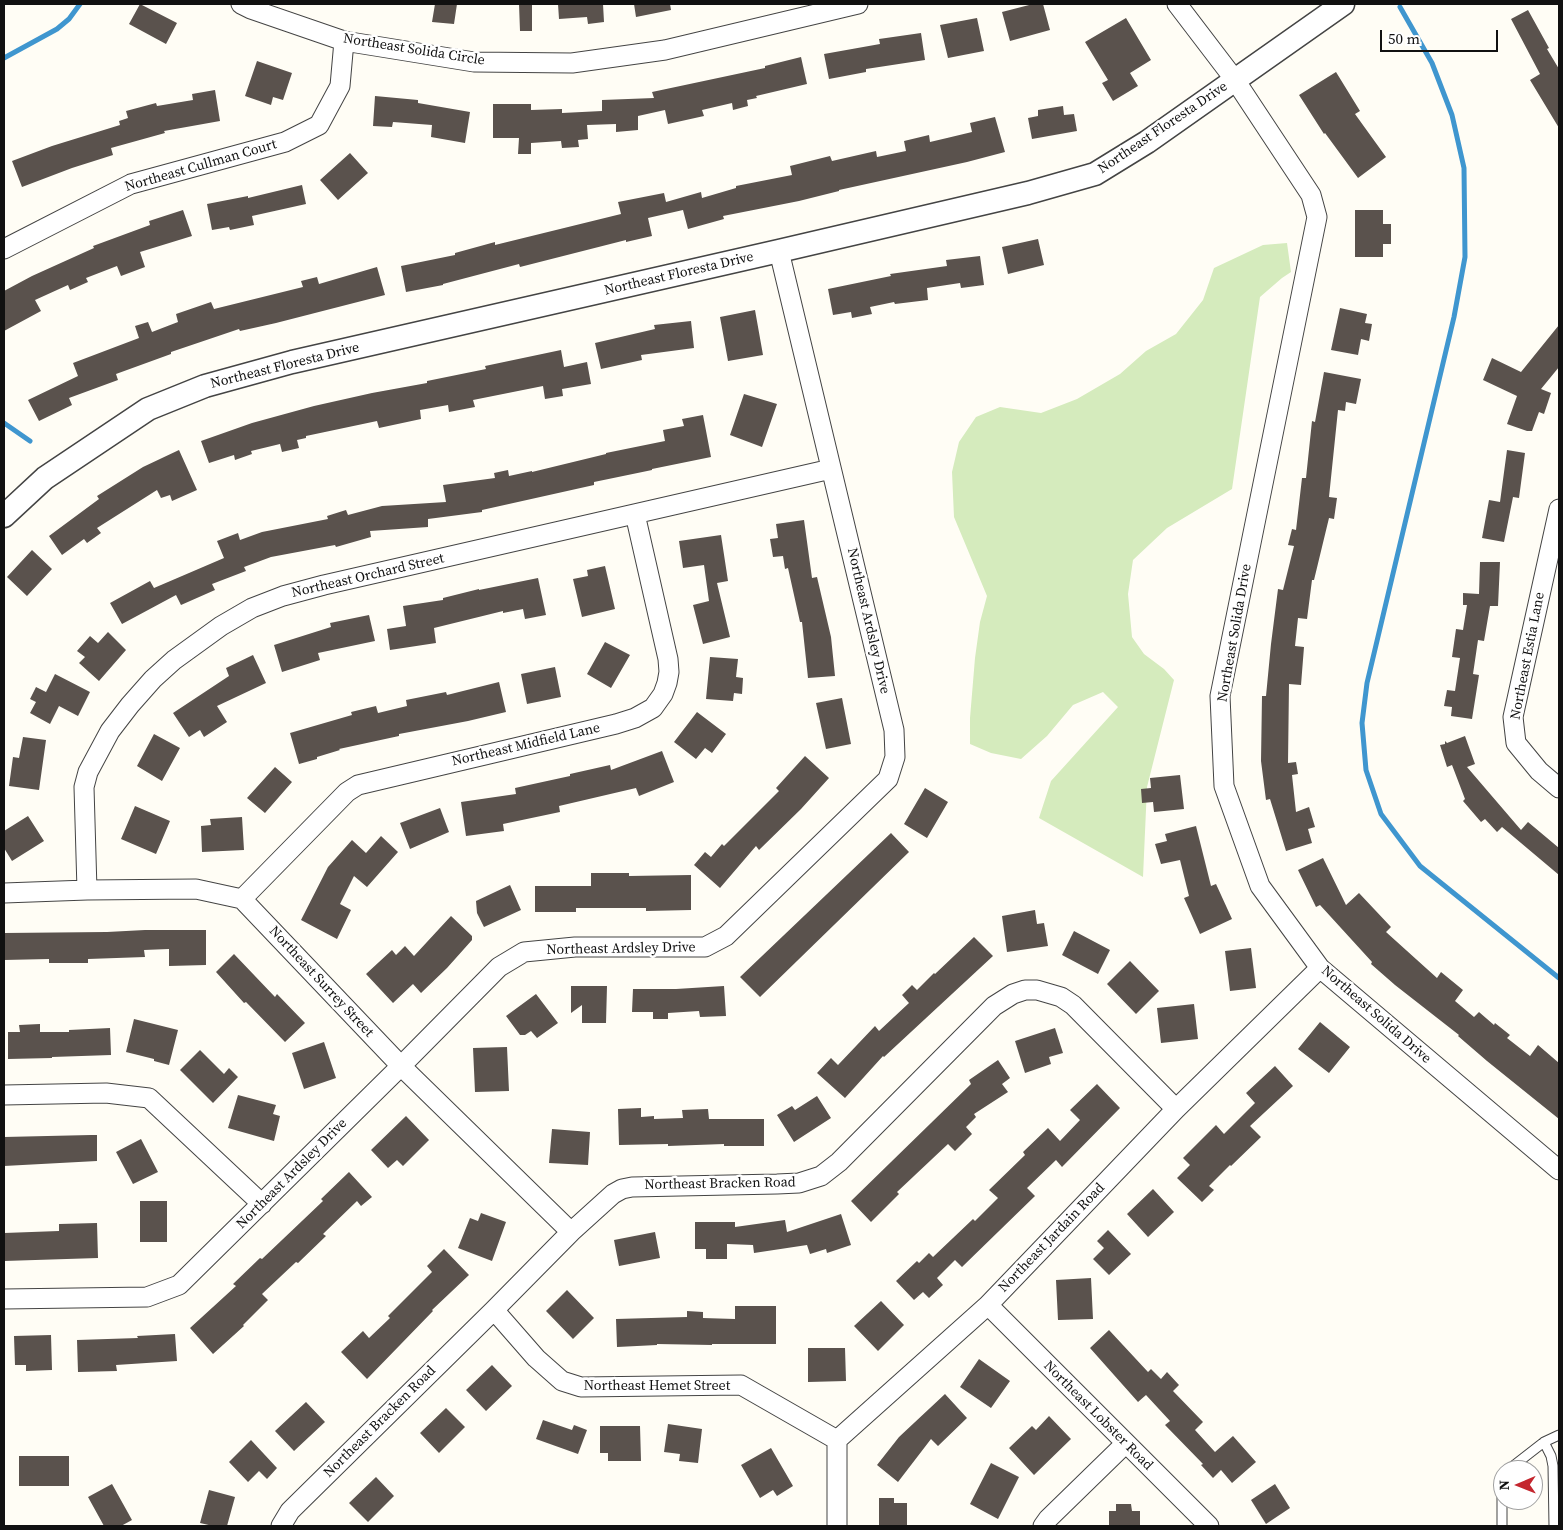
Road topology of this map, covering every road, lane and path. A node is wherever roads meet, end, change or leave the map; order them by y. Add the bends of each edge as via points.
1 (241, 4) edge
2 (858, 4) edge
3 (1177, 4) edge
4 (1343, 4) edge
5 (344, 41) junction
6 (1235, 80) junction
7 (4, 249) edge
8 (779, 252) junction
9 (831, 469) junction
10 (1559, 509) edge
11 (635, 514) junction
12 (4, 516) edge
13 (1559, 788) edge
14 (86, 890) junction
15 (4, 893) edge
16 (242, 899) junction
17 (1320, 968) junction
18 (401, 1066) junction
19 (4, 1095) edge
20 (1176, 1109) junction
21 (1559, 1170) edge
22 (262, 1204) junction
23 (571, 1232) junction
24 (4, 1300) edge
25 (988, 1305) junction
26 (494, 1310) junction
27 (1559, 1435) edge
28 (837, 1440) junction
29 (1544, 1442) junction
30 (1125, 1444) junction
31 (1521, 1460) edge
32 (1502, 1510) edge
33 (281, 1526) edge
34 (837, 1526) edge
35 (1043, 1526) edge
36 (1209, 1526) edge
37 (1502, 1526) edge
38 (1554, 1526) edge

1 - 5 street, Northeast Solida Circle
2 - 5 street, Northeast Solida Circle via 665,50 572,63 474,62
3 - 6 street
4 - 6 street, Northeast Floresta Drive
5 - 7 street, Northeast Cullman Court via 340,86 319,125 285,142 131,184
6 - 8 street, Northeast Floresta Drive via 1095,174
6 - 17 street, Northeast Solida Drive via 1311,196 1317,217 1220,696 1224,786 1260,886
8 - 9 street, Northeast Ardsley Drive
8 - 12 street, Northeast Floresta Drive via 292,362 205,386 148,409 45,478
9 - 11 street, Northeast Orchard Street
9 - 18 street, Northeast Ardsley Drive via 894,730 895,757 888,779 726,936 705,947 575,947 524,952 499,967
10 - 13 street, Northeast Estia Lane via 1513,717 1516,743 1539,771
11 - 14 street, Northeast Orchard Street via 308,589 252,608 221,626 153,679 110,731 92,764 84,787
11 - 16 street, Northeast Midfield Lane via 668,659 667,683 653,708 616,724 358,785 347,792
14 - 15 street
14 - 16 street via 196,889
16 - 18 street, Northeast Surrey Street
17 - 20 street, Northeast Jardain Road
17 - 21 street, Northeast Solida Drive
18 - 22 street, Northeast Ardsley Drive
18 - 23 street, Northeast Surrey Street
19 - 22 street via 106,1093 149,1098
20 - 23 street, Northeast Bracken Road via 1073,1005 1050,993 1025,990 994,1006 839,1162 821,1176 784,1184 622,1189
20 - 25 street, Northeast Jardain Road
22 - 24 street, Northeast Ardsley Drive via 179,1285 147,1297
23 - 26 street, Northeast Bracken Road
25 - 28 street, Northeast Jardain Road
25 - 30 street, Northeast Lobster Road
26 - 28 street, Northeast Hemet Street via 536,1358 562,1381 582,1387 741,1385
26 - 33 street, Northeast Bracken Road via 290,1511
27 - 29 lane
28 - 34 street
29 - 31 lane
29 - 38 lane via 1553,1466
30 - 35 street
30 - 36 street, Northeast Lobster Road
32 - 37 lane

